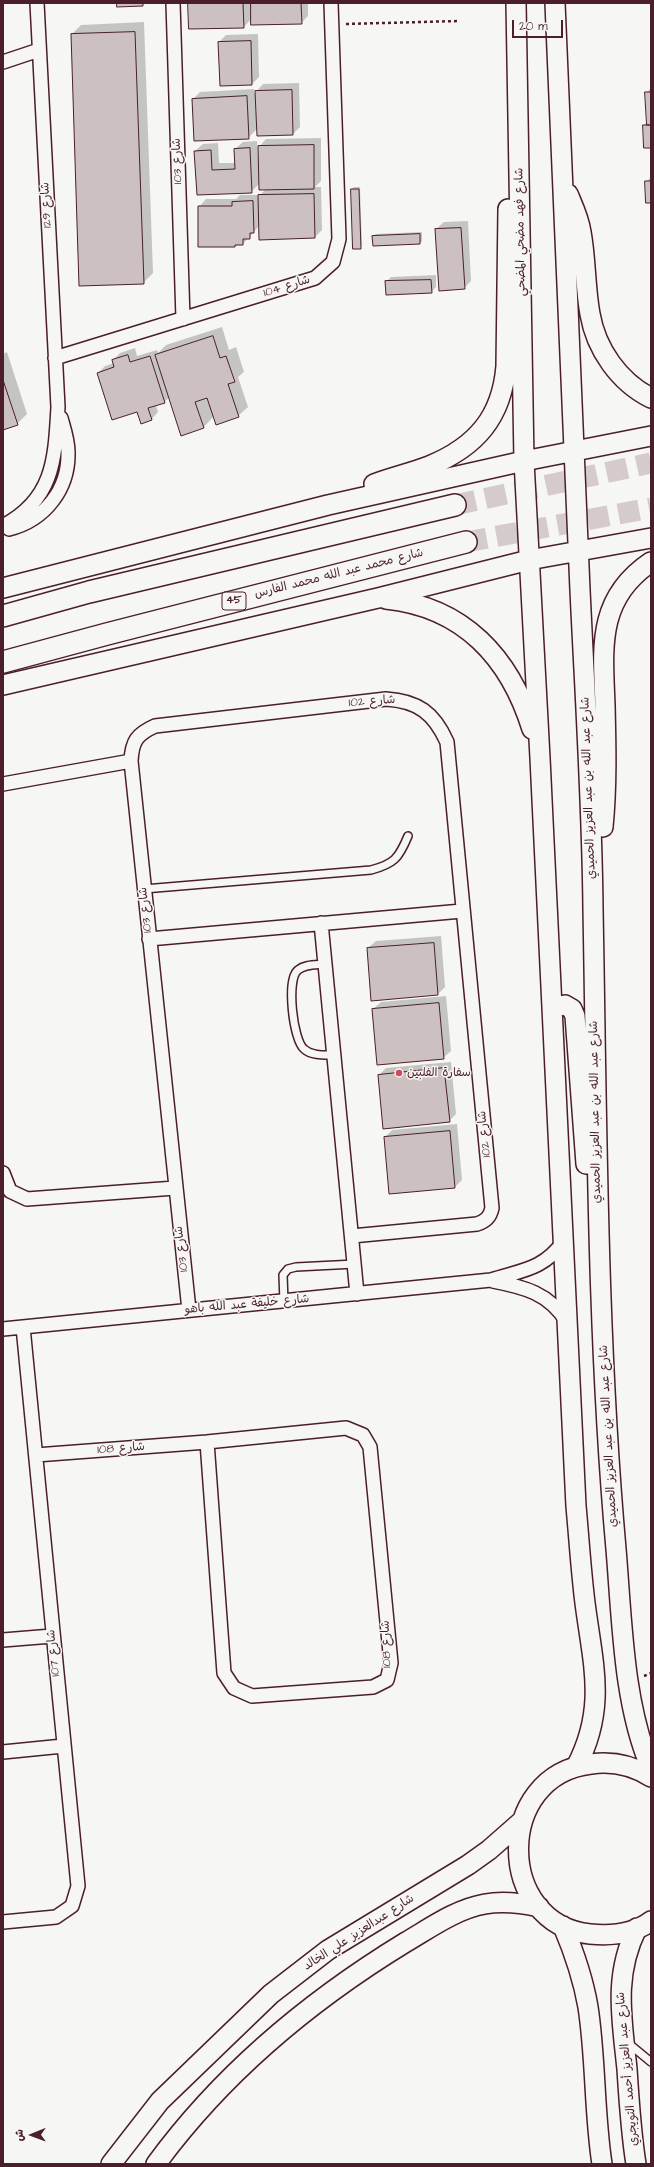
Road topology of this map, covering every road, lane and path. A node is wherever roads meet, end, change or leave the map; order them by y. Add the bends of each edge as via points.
1 (37, 3) edge
2 (173, 3) edge
3 (331, 3) edge
4 (516, 3) edge
5 (555, 3) edge
6 (459, 21) dead end
7 (331, 24) junction
8 (39, 50) junction
9 (3, 62) edge
10 (519, 107) junction
11 (562, 180) junction
12 (183, 319) junction
13 (55, 358) junction
14 (651, 398) edge
15 (58, 407) junction
16 (651, 436) edge
17 (574, 452) junction
18 (524, 461) junction
19 (328, 505) junction
20 (455, 505) tunnel mouth
21 (3, 526) edge
22 (3, 530) edge
23 (651, 538) edge
24 (466, 542) tunnel mouth
25 (578, 550) junction
26 (529, 560) junction
27 (651, 562) edge
28 (3, 588) edge
29 (378, 598) junction
30 (3, 616) edge
31 (3, 662) edge
32 (3, 685) edge
33 (540, 758) junction
34 (131, 761) junction
35 (3, 784) edge
36 (408, 836) dead end
37 (144, 889) junction
38 (593, 892) junction
39 (462, 911) junction
40 (321, 923) junction
41 (149, 939) junction
42 (325, 964) junction
43 (553, 1007) junction
44 (334, 1055) junction
45 (3, 1172) edge
46 (175, 1188) junction
47 (598, 1233) junction
48 (352, 1236) junction
49 (564, 1241) junction
50 (355, 1264) junction
51 (491, 1280) junction
52 (357, 1294) junction
53 (284, 1302) junction
54 (189, 1310) junction
55 (23, 1326) junction
56 (568, 1326) junction
57 (3, 1329) edge
58 (207, 1442) junction
59 (36, 1455) junction
60 (52, 1636) junction
61 (3, 1640) edge
62 (63, 1746) junction
63 (3, 1752) edge
64 (576, 1767) junction
65 (651, 1768) edge
66 (651, 1777) edge
67 (522, 1821) junction
68 (539, 1907) junction
69 (3, 1922) edge
70 (644, 1925) edge
71 (563, 1926) junction
72 (624, 2039) junction
73 (651, 2062) edge
74 (111, 2164) edge
75 (156, 2164) edge
76 (602, 2164) edge
77 (636, 2164) edge

1 - 8 street, شارع 129
2 - 12 street, شارع 103
3 - 7 street, شارع 104
4 - 10 street, شارع فهد مضحي المضحي
5 - 11 street
6 - 7 path
7 - 12 street, شارع 104 via 339,239 333,262 315,278
8 - 9 street
8 - 13 street, شارع 129
10 - 18 street, شارع فهد مضحي المضحي
10 - 19 street via 510,170 505,382 494,412 477,436 454,454 428,466 376,483
11 - 14 street via 575,209 581,231 594,332 606,356 620,375
11 - 17 street
12 - 13 street, شارع 104
13 - 15 street, شارع 129
15 - 21 street, شارع 129 via 55,451 48,479 34,503
15 - 22 street, شارع 129 via 68,450 62,486 48,507 38,515 28,522
16 - 17 street
17 - 18 street
17 - 25 street, شارع عبد الله بن عبد العزيز الحميدي
18 - 19 street
18 - 26 street
19 - 28 street
20 - 30 main road via 89,592
23 - 25 street
24 - 31 main road, شارع محمد عبد الله محمد الفارس / 45
25 - 26 street
25 - 38 street, شارع عبد الله بن عبد العزيز الحميدي via 591,790
26 - 29 street
26 - 33 street
27 - 38 street via 628,583 613,607 603,648 604,819
29 - 32 street
29 - 33 street via 404,601 434,611 457,623 482,642 500,661 517,688
33 - 43 street
34 - 35 street
34 - 37 street, شارع 103
34 - 39 street, شارع 102 via 136,740 143,731 155,726 386,699 402,700 417,706 430,715 440,727 447,742
36 - 37 lane via 398,857 390,864 371,870
37 - 41 street, شارع 103
38 - 47 street, شارع عبد الله بن عبد العزيز الحميدي
39 - 40 street
39 - 48 street, شارع 102 via 492,1208 490,1215 478,1224
40 - 41 street
40 - 42 street
41 - 46 street, شارع 103
42 - 44 street
42 - 44 lane via 304,966 294,974 292,986 296,1035 305,1051 317,1055
43 - 47 street via 565,1005 572,1009 575,1016 585,1157
43 - 49 street
44 - 48 street
45 - 46 street via 10,1191 27,1199
46 - 54 street, شارع 103
47 - 65 street, شارع عبد الله بن عبد العزيز الحميدي via 607,1423 631,1701 638,1735
48 - 50 street
49 - 51 street, شارع خليفة عبد الله باهو via 538,1266
49 - 56 street
50 - 52 street
50 - 53 lane via 288,1269 284,1275
51 - 52 street, شارع خليفة عبد الله باهو
51 - 56 street, شارع خليفة عبد الله باهو via 534,1291 552,1304
52 - 53 street, شارع خليفة عبد الله باهو
53 - 54 street, شارع خليفة عبد الله باهو
54 - 55 street, شارع خليفة عبد الله باهو
55 - 57 street, شارع خليفة عبد الله باهو
55 - 59 street, شارع 107
56 - 64 street via 576,1506 582,1578 597,1684 591,1736
58 - 58 street, شارع 108 via 224,1673 234,1688 252,1696 373,1687 387,1680 391,1663 371,1454 363,1434 346,1428
58 - 59 street, شارع 108
59 - 60 street, شارع 107
60 - 61 street
60 - 62 street, شارع 107
62 - 63 street
62 - 69 street, شارع 107 via 78,1886 72,1906 56,1917
64 - 66 street via 604,1762 624,1764
64 - 67 street via 565,1770 547,1783 532,1801
67 - 68 street via 517,1844 519,1866 526,1888
67 - 74 street, شارع عبدالعزيز علي الخالد via 468,1865 328,1950 271,1994 160,2101
68 - 71 street
68 - 75 street via 502,1902 466,1909 380,1958 307,2010 261,2050 213,2096
70 - 71 street via 627,1932 605,1936 583,1934
70 - 72 street, شارع عبد العزيز أحمد التويجري via 630,1942 622,1971 620,1989
71 - 76 street via 576,1956 588,2007
72 - 73 lane
72 - 77 street, شارع عبد العزيز أحمد التويجري

